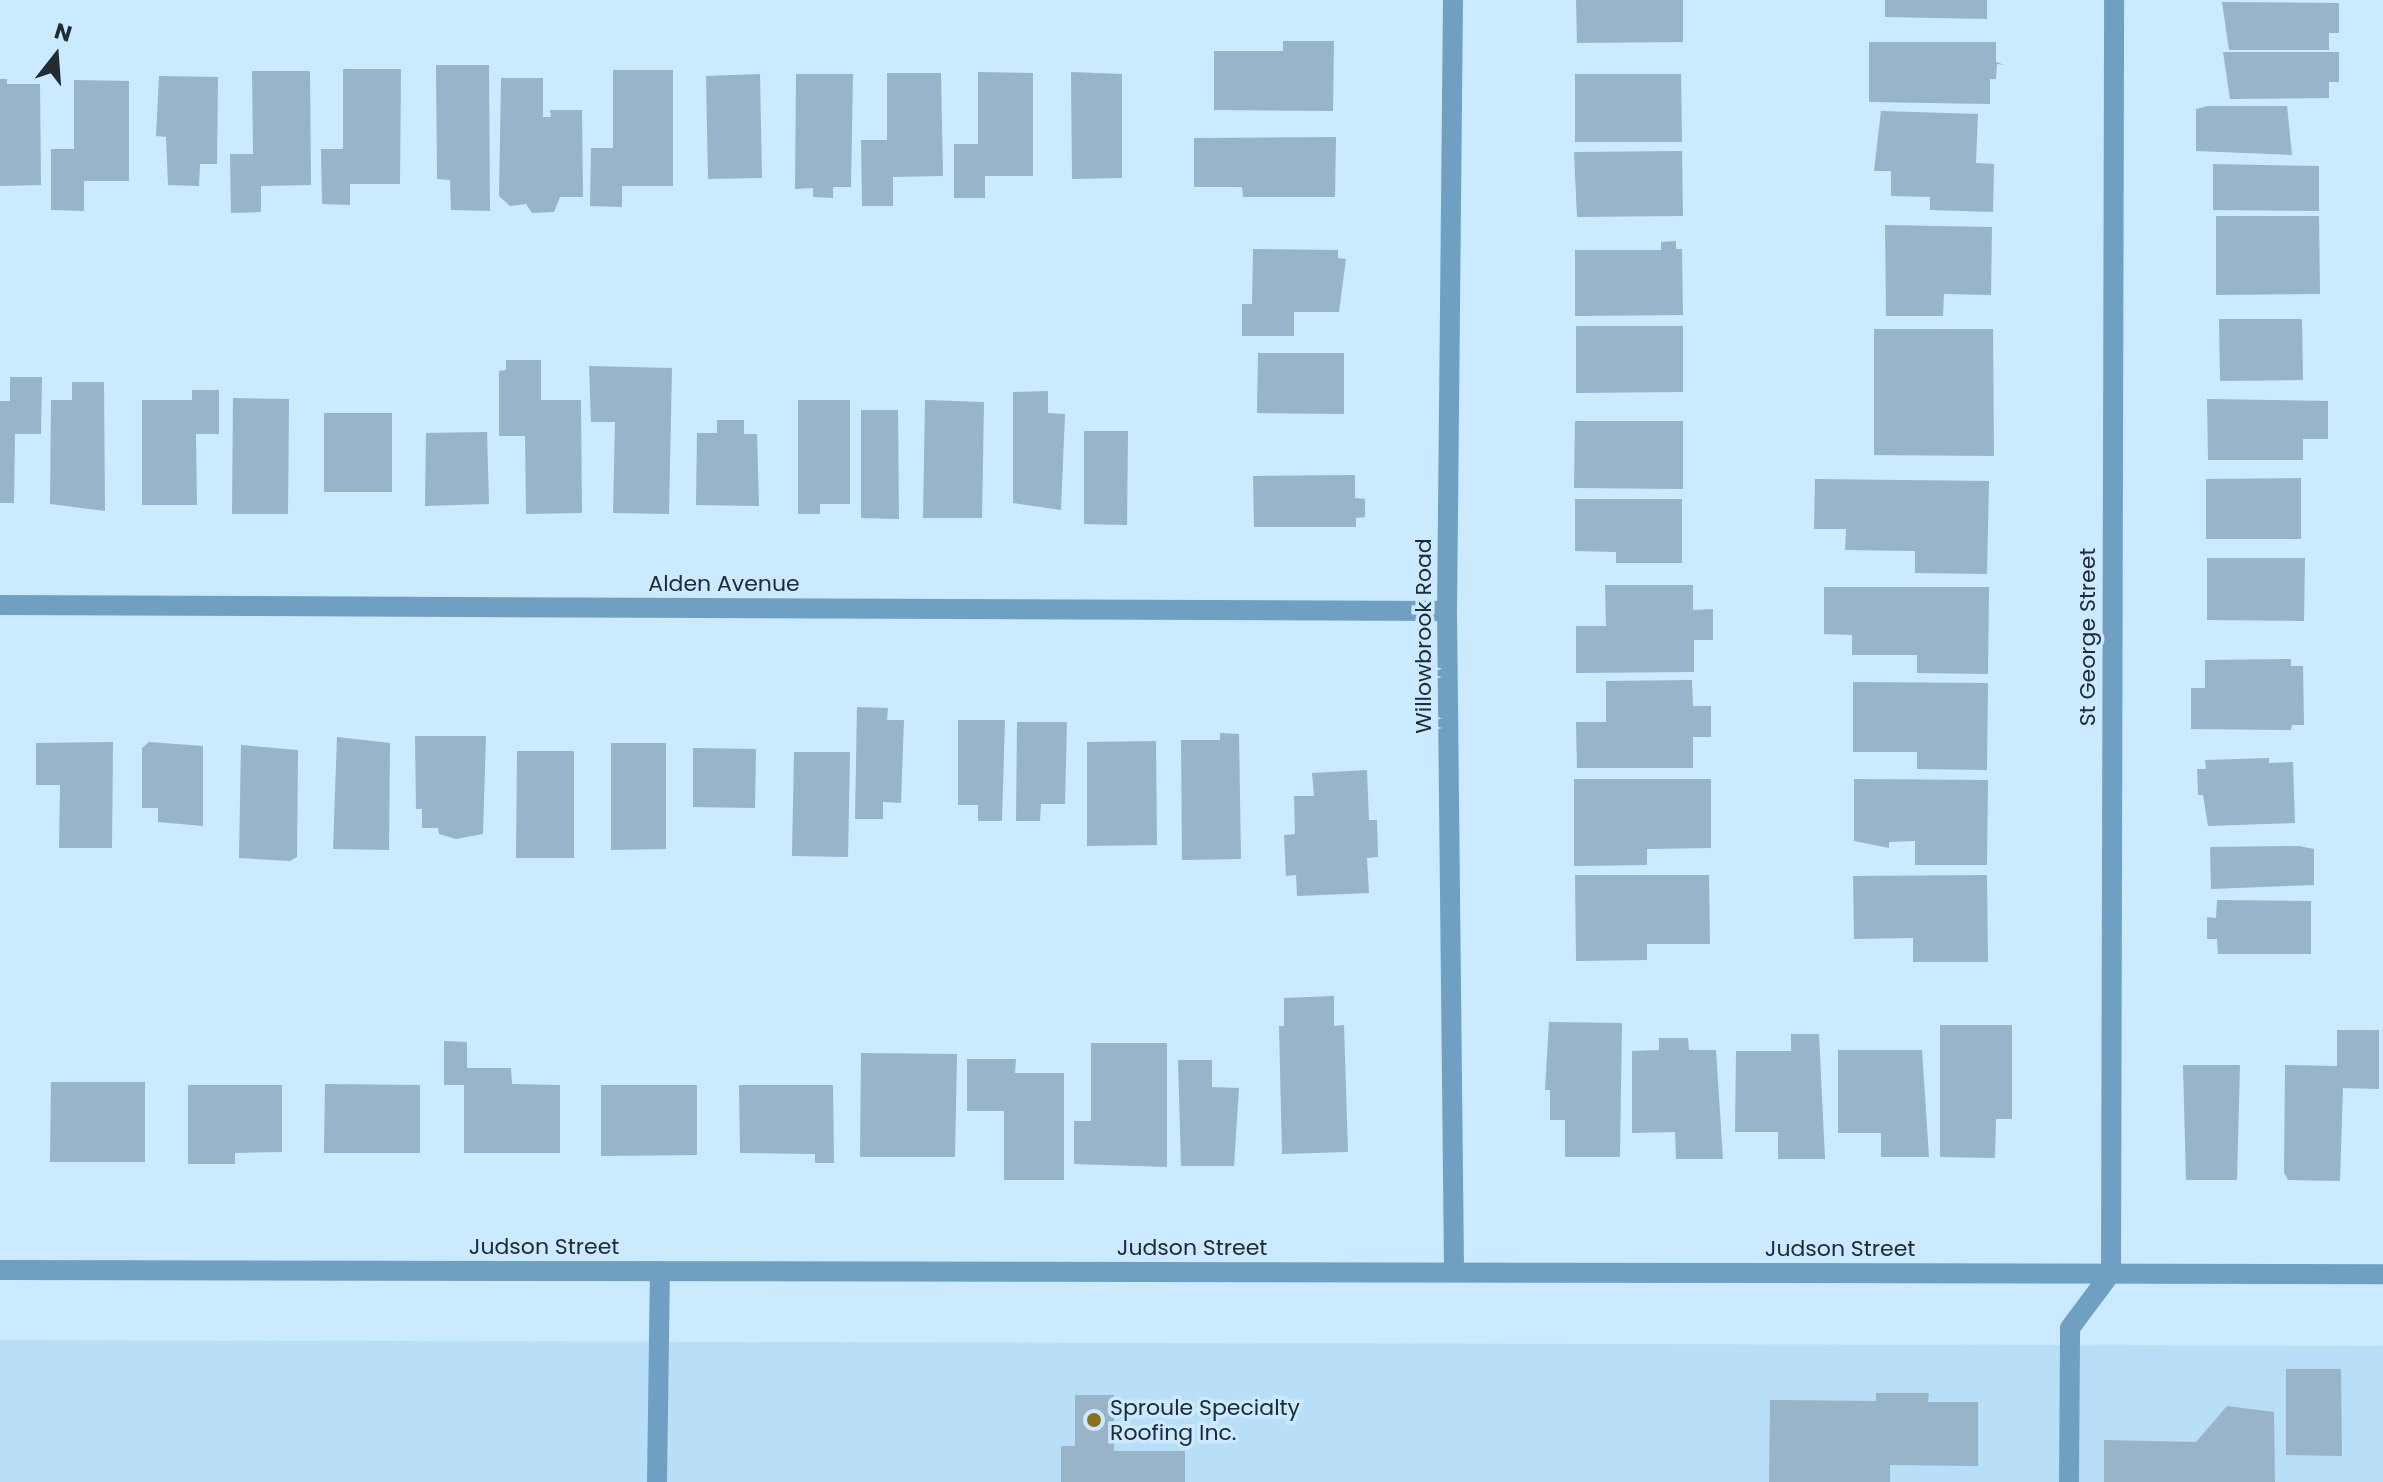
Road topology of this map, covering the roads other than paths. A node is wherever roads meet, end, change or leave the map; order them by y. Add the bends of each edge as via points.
1 (1453, 0) edge
2 (2114, 0) edge
3 (0, 605) edge
4 (1447, 611) junction
5 (0, 1270) edge
6 (660, 1271) junction
7 (1454, 1272) junction
8 (2111, 1273) junction
9 (2383, 1274) edge
10 (657, 1482) edge
11 (2069, 1482) edge

1 - 4 street, Willowbrook Road
2 - 8 street, St George Street
3 - 4 street, Alden Avenue
4 - 7 street, Willowbrook Road
5 - 6 street, Judson Street
6 - 7 street, Judson Street
6 - 10 street
7 - 8 street, Judson Street
8 - 9 street, Judson Street
8 - 11 street via 2070,1328

